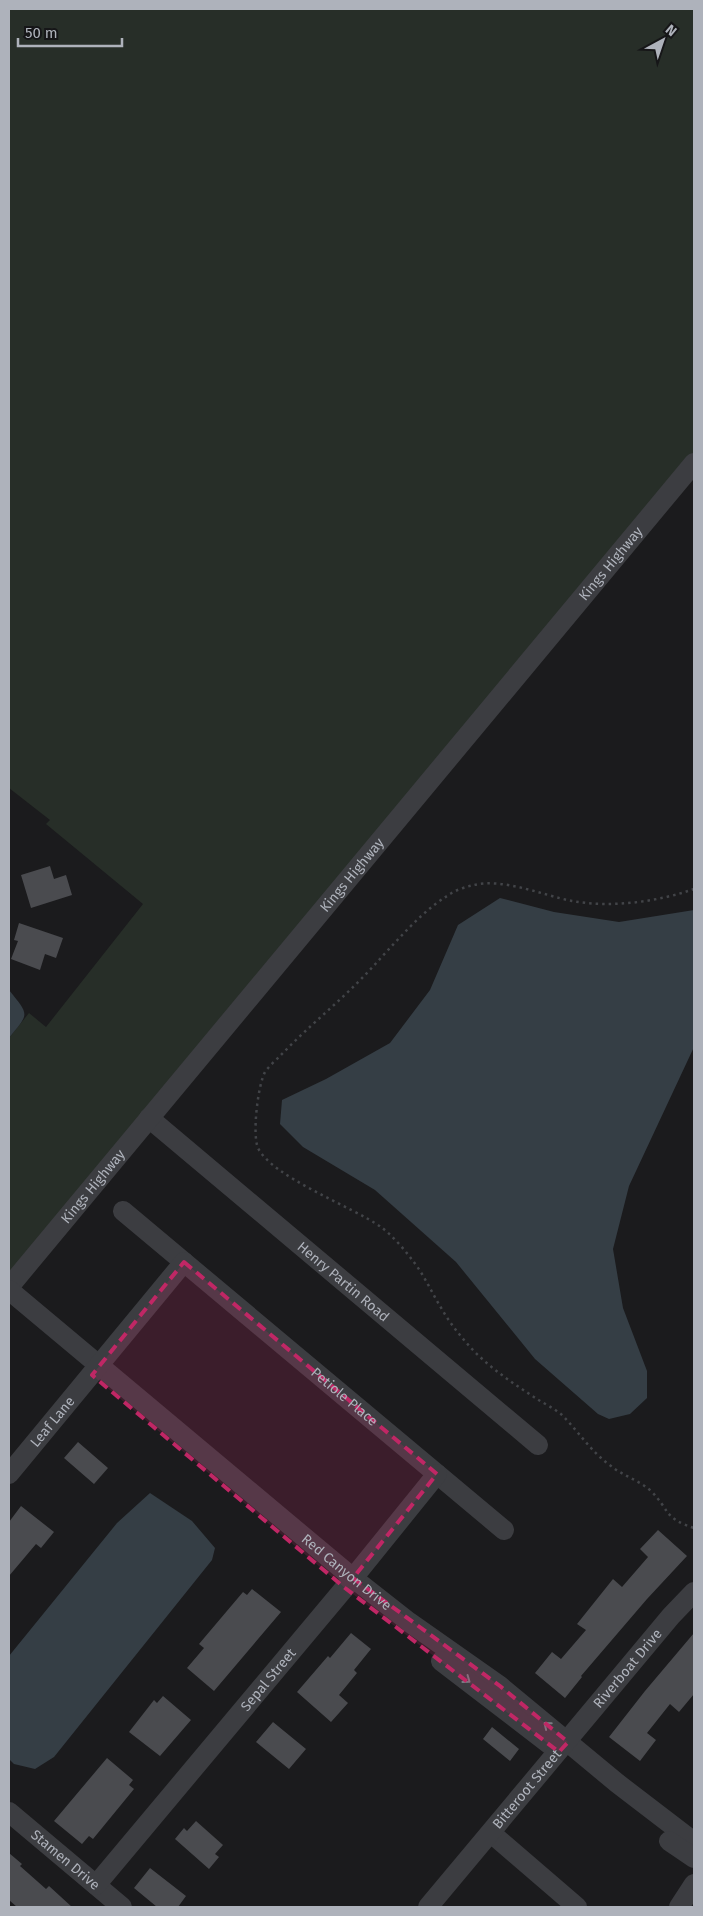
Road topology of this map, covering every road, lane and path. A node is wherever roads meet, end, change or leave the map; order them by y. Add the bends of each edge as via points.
1 (694, 463) edge
2 (694, 889) edge
3 (149, 1118) junction
4 (123, 1211) dead end
5 (184, 1262) junction
6 (9, 1288) edge
7 (9, 1306) edge
8 (96, 1371) junction
9 (538, 1445) dead end
10 (9, 1474) edge
11 (437, 1474) junction
12 (694, 1528) edge
13 (504, 1530) dead end
14 (349, 1583) junction
15 (694, 1592) edge
16 (564, 1747) junction
17 (9, 1812) edge
18 (491, 1834) junction
19 (694, 1842) edge
20 (694, 1858) edge
21 (694, 1884) edge
22 (96, 1885) junction
23 (122, 1907) edge
24 (428, 1907) edge
25 (577, 1907) edge
26 (679, 1907) edge

1 - 3 street, Kings Highway
2 - 12 path via 660,898 594,904 493,882 475,884 446,896 265,1072 256,1123 257,1145 266,1160 294,1180 382,1228 418,1267 456,1331 475,1352 502,1376 560,1414 611,1467 653,1493 668,1515
3 - 6 street, Kings Highway
3 - 9 street, Henry Partin Road
4 - 5 street, Petiole Place
5 - 8 street
5 - 11 street, Petiole Place
6 - 8 street, Red Canyon Drive
7 - 8 street, Red Canyon Drive
8 - 10 street, Leaf Lane
8 - 14 street, Red Canyon Drive
11 - 13 street, Petiole Place
11 - 14 street, Sepal Street
14 - 16 street, Red Canyon Drive via 500,1686
14 - 22 street, Sepal Street
15 - 16 street, Riverboat Drive
16 - 18 street, Bitteroot Street
16 - 19 street, Red Canyon Drive
16 - 20 street, Red Canyon Drive via 642,1821
17 - 22 street, Stamen Drive
18 - 24 street, Bitteroot Street
18 - 25 street
21 - 26 street
22 - 23 street, Stamen Drive

